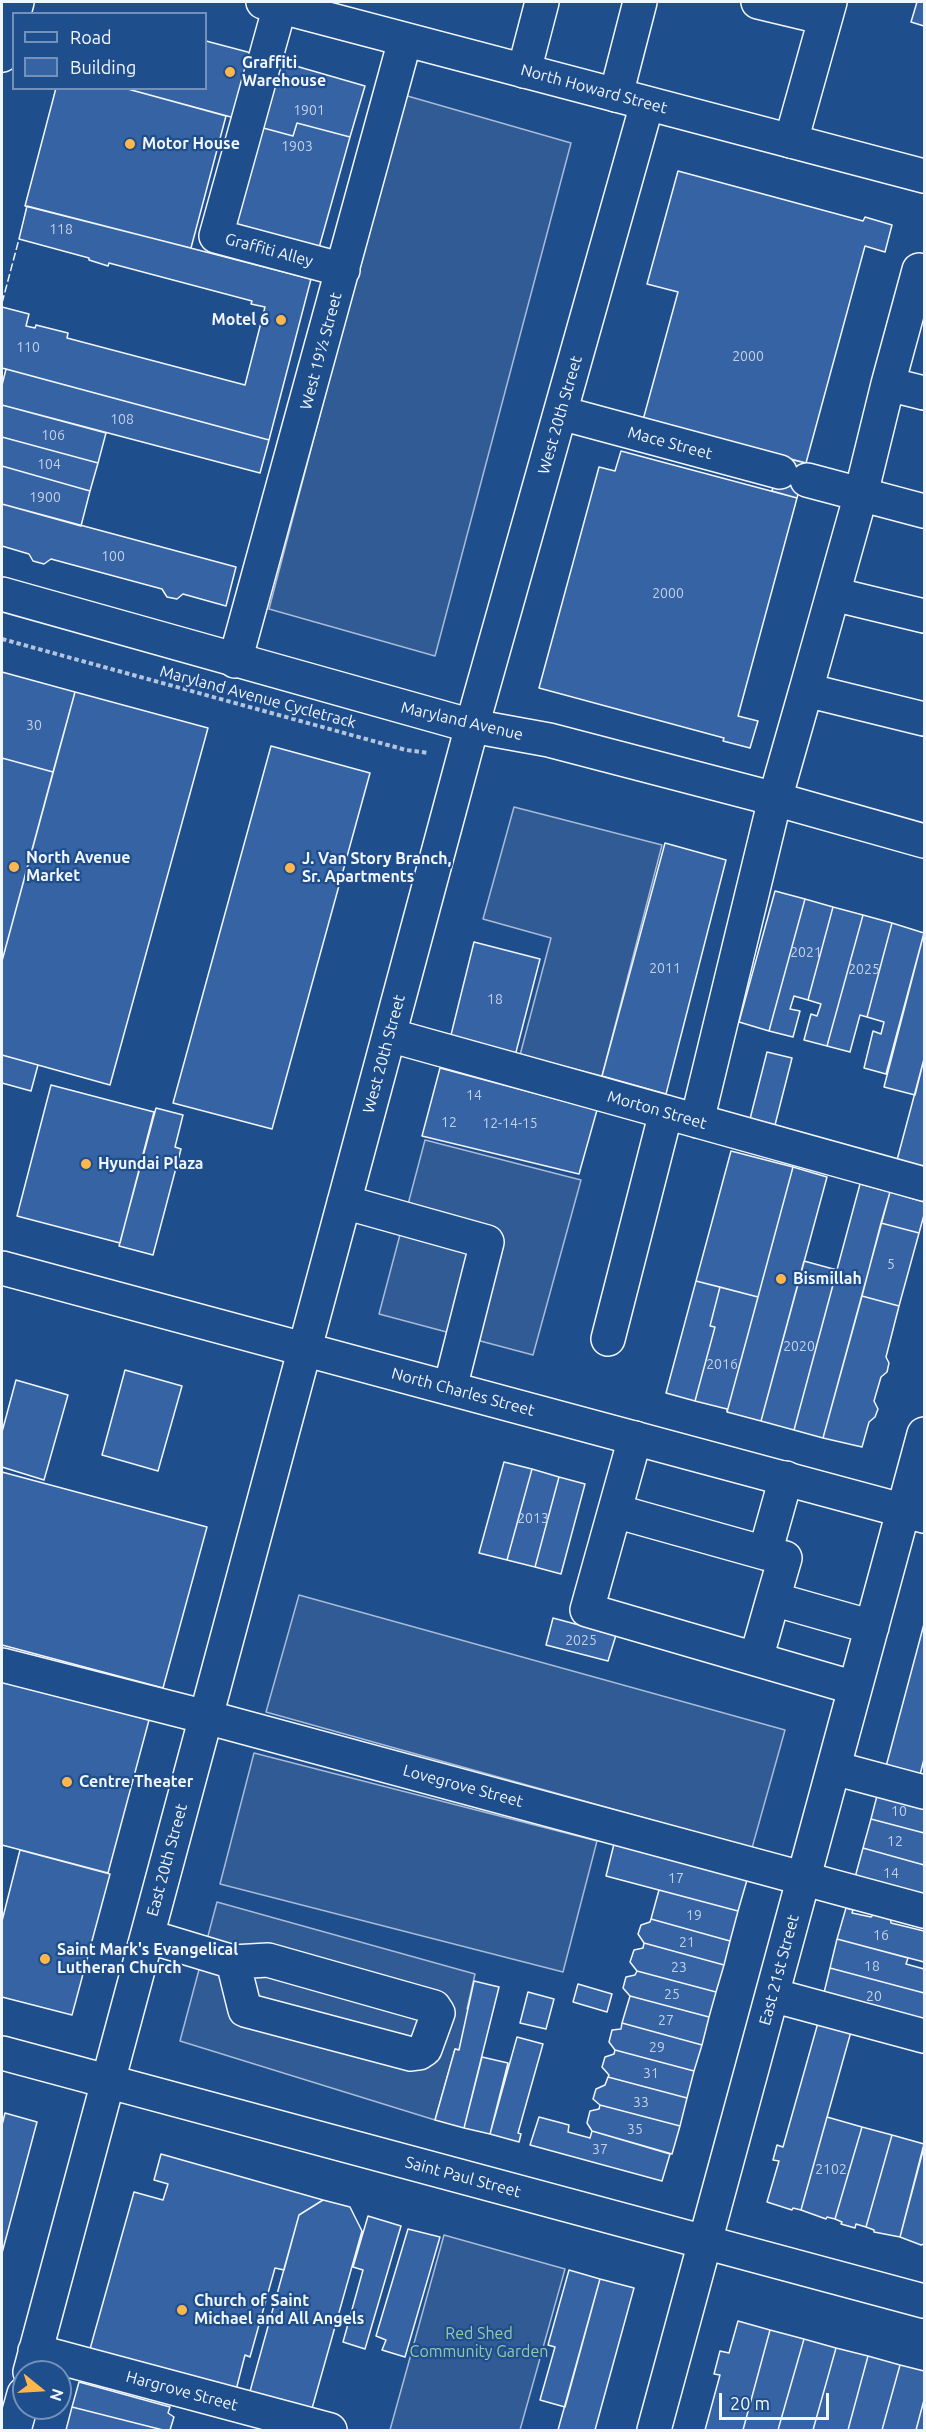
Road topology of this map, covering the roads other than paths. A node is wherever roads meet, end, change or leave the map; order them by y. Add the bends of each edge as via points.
1 (543, 2) edge
2 (640, 2) edge
3 (758, 2) edge
4 (271, 4) edge
5 (828, 10) edge
6 (12, 20) edge
7 (405, 40) junction
8 (2, 55) edge
9 (524, 71) junction
10 (615, 95) junction
11 (647, 104) junction
12 (791, 141) junction
13 (924, 176) edge
14 (343, 270) junction
15 (919, 270) dead end
16 (888, 384) junction
17 (924, 393) edge
18 (561, 413) junction
19 (861, 494) junction
20 (924, 511) edge
21 (2, 594) edge
22 (833, 594) junction
23 (924, 616) edge
24 (235, 661) junction
25 (806, 690) junction
26 (924, 719) edge
27 (472, 726) junction
28 (775, 799) junction
29 (924, 841) edge
30 (389, 1035) junction
31 (666, 1112) junction
32 (697, 1121) junction
33 (924, 1184) edge
34 (344, 1202) junction
35 (2, 1268) edge
36 (608, 1339) dead end
37 (304, 1348) junction
38 (450, 1388) junction
39 (924, 1434) edge
40 (635, 1438) junction
41 (786, 1478) junction
42 (615, 1511) junction
43 (914, 1513) edge
44 (765, 1553) junction
45 (773, 1599) junction
46 (872, 1627) junction
47 (756, 1659) junction
48 (2, 1665) edge
49 (855, 1688) junction
50 (206, 1717) junction
51 (834, 1768) junction
52 (924, 1792) edge
53 (804, 1878) junction
54 (924, 1911) edge
55 (147, 1936) junction
56 (233, 1962) junction
57 (772, 1995) junction
58 (924, 2036) edge
59 (2, 2053) edge
60 (108, 2081) junction
61 (705, 2242) junction
62 (924, 2301) edge
63 (33, 2360) edge
64 (72, 2370) edge
65 (330, 2430) edge
66 (654, 2430) edge

1 - 9 main road
2 - 10 main road
3 - 5 main road
4 - 7 main road, North Howard Street
4 - 14 main road, Graffiti Alley via 216,236
5 - 12 main road
6 - 8 main road
7 - 9 main road, North Howard Street
7 - 14 main road, West 19½ Street
9 - 10 main road, North Howard Street
10 - 11 main road, North Howard Street
11 - 12 main road, North Howard Street
11 - 18 main road, West 20th Street
12 - 13 main road, North Howard Street
14 - 24 main road, West 19½ Street
15 - 16 main road
16 - 17 main road
16 - 19 main road
18 - 19 main road, Mace Street
18 - 27 main road, West 20th Street
19 - 20 main road, Mace Street
19 - 22 main road
21 - 24 main road, Maryland Avenue
22 - 23 main road
22 - 25 main road
24 - 27 main road, Maryland Avenue
25 - 26 main road
25 - 28 main road
27 - 28 main road, Maryland Avenue via 549,740
27 - 30 main road, West 20th Street
28 - 29 main road, Maryland Avenue
28 - 32 main road
30 - 31 main road, Morton Street
30 - 34 main road, West 20th Street
31 - 32 main road, Morton Street
31 - 36 main road
32 - 33 main road, Morton Street
34 - 37 main road, West 20th Street
34 - 38 main road via 487,1242
35 - 37 main road, North Charles Street
37 - 38 main road, North Charles Street
37 - 50 main road, East 20th Street
38 - 40 main road, North Charles Street
39 - 43 main road, East 21st Street
40 - 41 main road, North Charles Street
40 - 42 main road
41 - 43 main road, North Charles Street
41 - 44 main road
42 - 44 main road
42 - 47 main road via 587,1610
43 - 46 main road, East 21st Street
44 - 45 main road via 785,1558
45 - 46 main road
45 - 47 main road
46 - 49 main road, East 21st Street
47 - 49 main road
48 - 50 main road, Lovegrove Street
49 - 51 main road, East 21st Street
50 - 53 main road, Lovegrove Street
50 - 55 main road, East 20th Street
51 - 52 main road
51 - 53 main road, East 21st Street
53 - 54 main road, Lovegrove Street
53 - 57 main road, East 21st Street
55 - 56 main road
55 - 60 main road, East 20th Street
56 - 56 main road via 245,2010 411,2054 425,2049 438,2013 434,2007 268,1960
57 - 58 main road
57 - 61 main road, East 21st Street
59 - 60 main road, Saint Paul Street
60 - 61 main road, Saint Paul Street
60 - 63 main road, East 20th Street
61 - 62 main road, Saint Paul Street
61 - 66 main road, East 21st Street
64 - 65 main road, Hargrove Street

